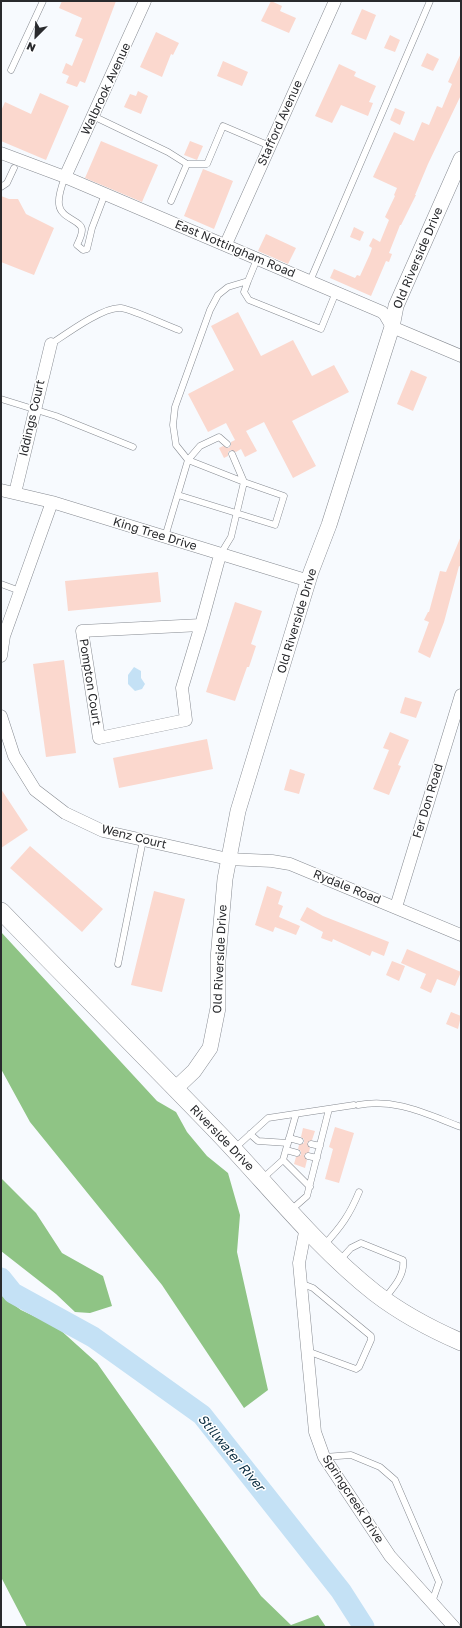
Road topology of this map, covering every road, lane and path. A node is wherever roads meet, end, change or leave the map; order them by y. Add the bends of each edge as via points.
1 (43, 1) edge
2 (145, 1) edge
3 (335, 1) edge
4 (430, 1) edge
5 (11, 70) dead end
6 (94, 116) junction
7 (270, 146) junction
8 (1, 153) edge
9 (461, 159) edge
10 (187, 164) junction
11 (14, 168) dead end
12 (65, 177) junction
13 (1, 187) edge
14 (105, 194) junction
15 (171, 201) dead end
16 (226, 244) junction
17 (258, 259) junction
18 (248, 281) junction
19 (310, 281) junction
20 (336, 292) junction
21 (392, 327) junction
22 (179, 330) dead end
23 (51, 344) joint
24 (461, 356) edge
25 (1, 399) edge
26 (34, 409) junction
27 (227, 444) dead end
28 (133, 446) dead end
29 (232, 454) dead end
30 (188, 460) junction
31 (244, 482) junction
32 (1, 490) edge
33 (15, 493) junction
34 (178, 495) junction
35 (52, 502) junction
36 (236, 513) junction
37 (165, 537) junction
38 (220, 555) junction
39 (309, 581) junction
40 (1, 584) edge
41 (20, 591) junction
42 (201, 626) junction
43 (1, 656) edge
44 (461, 695) edge
45 (2, 720) edge
46 (143, 840) junction
47 (228, 859) junction
48 (396, 907) junction
49 (1, 911) edge
50 (461, 935) edge
51 (118, 964) dead end
52 (175, 1089) junction
53 (329, 1109) junction
54 (296, 1114) junction
55 (461, 1127) edge
56 (250, 1134) junction
57 (300, 1141) dead end
58 (288, 1144) junction
59 (311, 1144) dead end
60 (320, 1146) junction
61 (234, 1150) junction
62 (297, 1153) dead end
63 (308, 1156) dead end
64 (317, 1158) junction
65 (283, 1160) junction
66 (262, 1179) junction
67 (310, 1187) junction
68 (359, 1192) dead end
69 (291, 1210) junction
70 (306, 1227) junction
71 (323, 1246) junction
72 (339, 1261) junction
73 (300, 1283) junction
74 (384, 1299) junction
75 (461, 1342) edge
76 (307, 1351) junction
77 (324, 1457) junction
78 (432, 1602) junction
79 (454, 1627) edge

1 - 5 lane
2 - 6 street, Walbrook Avenue
3 - 7 street, Stafford Avenue
4 - 19 lane
6 - 10 lane
6 - 12 street, Walbrook Avenue
7 - 10 lane via 223,126 207,164
7 - 16 street, Stafford Avenue
8 - 12 street, East Nottingham Road
9 - 21 street, Old Riverside Drive via 396,306
10 - 15 lane
11 - 13 lane via 7,183
12 - 14 street, East Nottingham Road
12 - 14 lane via 58,203 65,216 80,225 82,230 77,245 82,250 87,249 90,243 92,228
14 - 16 street, East Nottingham Road
16 - 17 street, East Nottingham Road
17 - 18 lane
17 - 19 street, East Nottingham Road
18 - 20 lane via 244,292 249,300 321,329
18 - 30 lane via 228,287 218,295 210,310 175,407 173,425 176,445
19 - 20 street, East Nottingham Road
20 - 21 street, East Nottingham Road via 382,312
21 - 24 street
21 - 39 street, Old Riverside Drive
22 - 23 lane via 122,308 111,309 77,326
23 - 26 street, Iddings Court
25 - 26 lane
26 - 28 lane
26 - 33 street, Iddings Court
27 - 30 lane via 219,437 200,446
29 - 31 lane
30 - 31 lane
30 - 34 lane
31 - 36 lane
31 - 36 lane via 284,496 275,525
32 - 33 street, King Tree Drive
33 - 35 street, King Tree Drive
34 - 36 lane
34 - 37 lane
35 - 37 street, King Tree Drive
35 - 41 street
36 - 38 lane via 230,537
37 - 38 street, King Tree Drive
38 - 39 street, King Tree Drive
38 - 42 street, Pompton Court
39 - 47 street, Old Riverside Drive via 238,811
40 - 41 lane
41 - 43 street via 4,636
42 - 42 street, Pompton Court via 182,688 186,720 99,738 82,631
44 - 48 street, Fer Don Road
45 - 46 street, Wenz Court via 14,756 36,790 71,816 103,831
46 - 47 street, Wenz Court
46 - 51 lane
47 - 48 street, Rydale Road via 290,864
47 - 52 street, Old Riverside Drive via 219,929 216,1024 210,1048 204,1059
48 - 50 street, Rydale Road
49 - 52 main road, Riverside Drive
52 - 61 main road, Riverside Drive
53 - 54 lane
53 - 55 lane via 376,1102 401,1105
53 - 60 lane
54 - 56 lane via 268,1118
54 - 58 lane
56 - 58 lane via 258,1141
56 - 61 lane
57 - 58 lane
58 - 62 lane
58 - 65 lane
59 - 60 lane
60 - 64 lane
61 - 66 main road, Riverside Drive
63 - 64 lane
64 - 67 lane
65 - 66 lane
65 - 67 lane
66 - 69 main road, Riverside Drive
67 - 69 lane via 307,1196
68 - 71 lane via 342,1226
69 - 70 main road, Riverside Drive
70 - 71 main road, Riverside Drive
70 - 73 street, Springcreek Drive via 299,1263
71 - 72 main road, Riverside Drive
72 - 74 main road, Riverside Drive
72 - 74 lane via 351,1248 361,1243 403,1260 404,1268 397,1284
73 - 76 street, Springcreek Drive
73 - 76 lane via 313,1288 371,1336 356,1369
74 - 75 main road, Riverside Drive
76 - 77 street, Springcreek Drive via 315,1432
77 - 78 street, Springcreek Drive via 390,1556
77 - 78 lane via 351,1455 380,1466 395,1480 439,1582
78 - 79 street, Springcreek Drive

